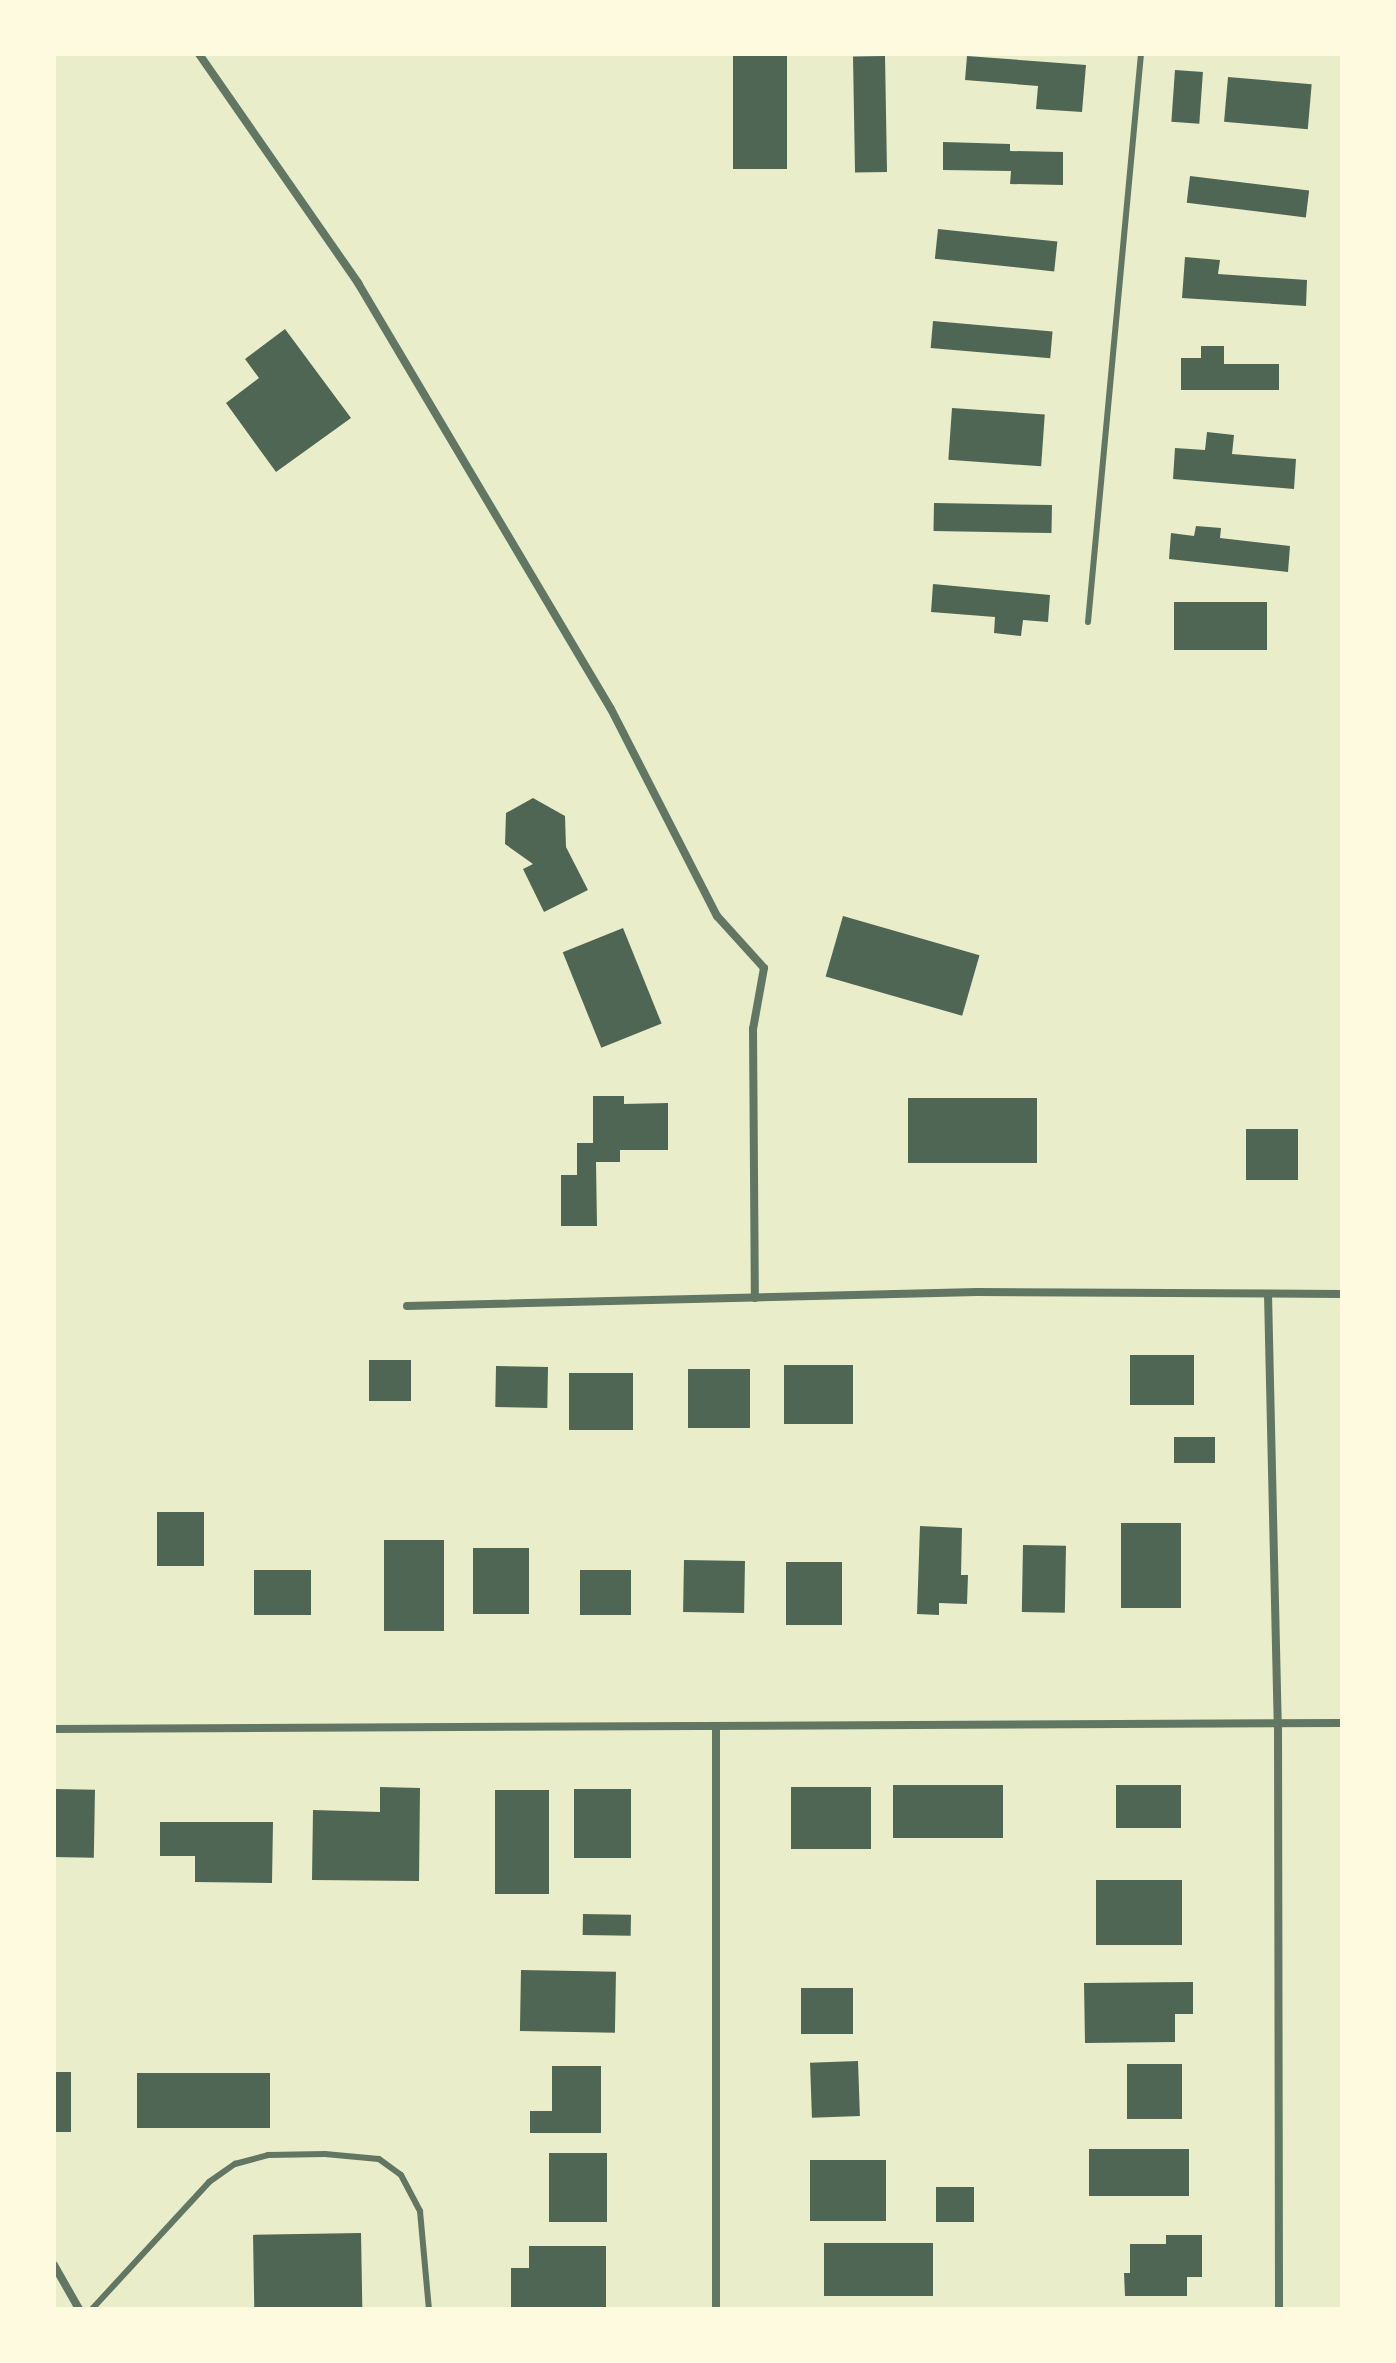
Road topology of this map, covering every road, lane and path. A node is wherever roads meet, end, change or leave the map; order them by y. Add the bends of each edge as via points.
1 (199, 54) edge
2 (1141, 54) edge
3 (1088, 622) dead end
4 (1268, 1294) junction
5 (1342, 1294) edge
6 (755, 1298) junction
7 (407, 1306) dead end
8 (1278, 1723) junction
9 (1342, 1723) edge
10 (716, 1726) junction
11 (54, 1729) edge
12 (54, 2265) edge
13 (79, 2309) edge
14 (92, 2309) edge
15 (429, 2309) edge
16 (716, 2309) edge
17 (1279, 2309) edge

1 - 6 street via 358,283 611,709 717,916 764,968 753,1029
2 - 3 lane
4 - 5 street
4 - 6 street via 977,1292
4 - 8 street
6 - 7 street
8 - 9 street
8 - 10 street
8 - 17 street
10 - 11 street
10 - 16 street
12 - 13 street
14 - 15 lane via 209,2182 235,2164 268,2155 325,2154 379,2159 401,2175 420,2211

